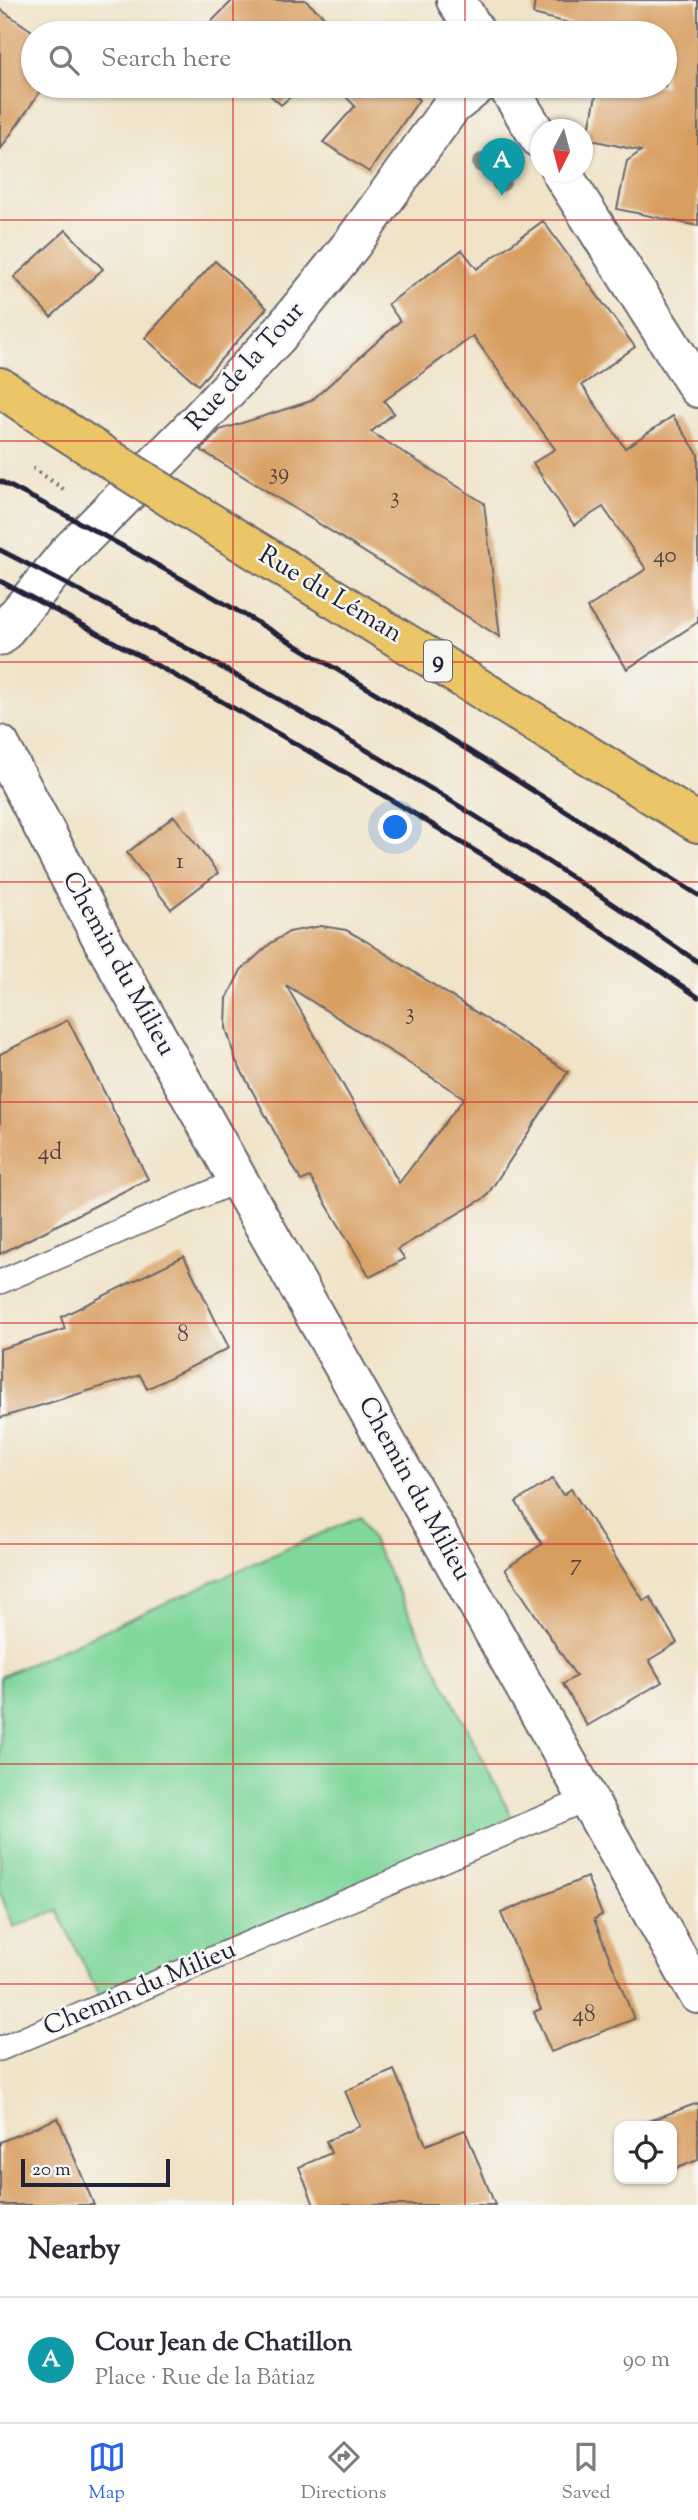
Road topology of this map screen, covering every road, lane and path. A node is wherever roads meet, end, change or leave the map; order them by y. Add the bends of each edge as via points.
1 (456, 0) edge
2 (469, 21) edge
3 (463, 98) edge
4 (515, 98) edge
5 (530, 122) edge
6 (567, 182) edge
7 (0, 387) edge
8 (698, 388) edge
9 (22, 461) dead end
10 (67, 491) dead end
11 (0, 636) edge
12 (0, 745) edge
13 (698, 822) edge
14 (239, 1180) junction
15 (0, 1282) edge
16 (589, 1798) junction
17 (698, 1994) edge
18 (0, 2049) edge

1 - 2 street
3 - 11 street, Rue de la Tour via 277,337 68,553
4 - 5 street
6 - 8 street
7 - 13 main road, Rue du Léman / 9, bridge via 177,502
9 - 10 path
12 - 14 street, Chemin du Milieu via 102,939
14 - 15 lane
14 - 16 street, Chemin du Milieu
16 - 17 street, Chemin du Milieu
16 - 18 lane, Chemin du Milieu

